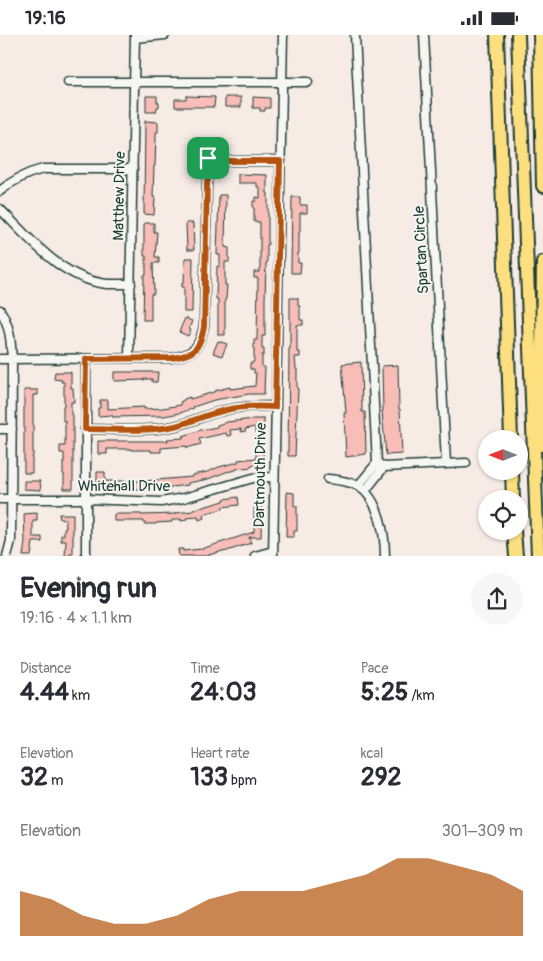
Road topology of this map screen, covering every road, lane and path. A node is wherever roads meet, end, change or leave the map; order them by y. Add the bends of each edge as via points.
1 (165, 35) edge
2 (283, 35) edge
3 (355, 35) edge
4 (424, 35) edge
5 (496, 35) edge
6 (518, 35) edge
7 (540, 35) edge
8 (135, 36) edge
9 (68, 82) dead end
10 (134, 82) junction
11 (282, 82) junction
12 (308, 82) dead end
13 (280, 161) junction
14 (133, 169) junction
15 (543, 186) edge
16 (0, 191) edge
17 (0, 209) edge
18 (543, 263) edge
19 (130, 284) junction
20 (0, 310) edge
21 (129, 358) junction
22 (0, 359) edge
23 (12, 359) junction
24 (86, 359) junction
25 (275, 407) junction
26 (0, 429) edge
27 (12, 429) junction
28 (85, 429) junction
29 (512, 430) edge
30 (446, 463) junction
31 (466, 463) dead end
32 (381, 465) junction
33 (274, 477) junction
34 (328, 479) dead end
35 (361, 489) junction
36 (0, 499) edge
37 (10, 499) junction
38 (86, 499) junction
39 (537, 525) junction
40 (515, 540) edge
41 (273, 554) edge
42 (7, 556) edge
43 (86, 556) edge
44 (256, 556) edge
45 (385, 556) edge
46 (516, 556) edge
47 (538, 556) edge

1 - 8 street
2 - 11 street, Dartmouth Drive
3 - 32 street
4 - 30 street, Spartan Circle
5 - 29 highway
6 - 39 highway
7 - 15 highway
8 - 10 street, Matthew Drive
9 - 10 street
10 - 11 street
10 - 14 street, Matthew Drive
11 - 12 street
11 - 13 street, Dartmouth Drive
13 - 21 street via 228,161 219,163 210,173 207,183 202,338 195,349 184,356
13 - 25 street, Dartmouth Drive
14 - 16 street via 43,169 29,172
14 - 19 street, Matthew Drive
17 - 19 street via 63,268 83,278
18 - 39 highway
19 - 21 street, Matthew Drive
20 - 23 street via 8,325
21 - 24 street
22 - 23 street
23 - 24 street
23 - 27 street
24 - 28 street
25 - 28 street via 221,411 184,424 154,429
25 - 33 street, Dartmouth Drive
26 - 27 street
27 - 37 street
28 - 38 street
30 - 31 street
30 - 32 street
32 - 35 street
33 - 38 street, Whitehall Drive via 253,478 161,502
33 - 41 street, Dartmouth Drive
34 - 35 street via 347,482
35 - 45 street via 374,505 382,526
36 - 37 street, Whitehall Drive
37 - 38 street, Whitehall Drive
37 - 42 street via 11,541
38 - 43 street
39 - 47 highway
40 - 46 highway
41 - 44 street

